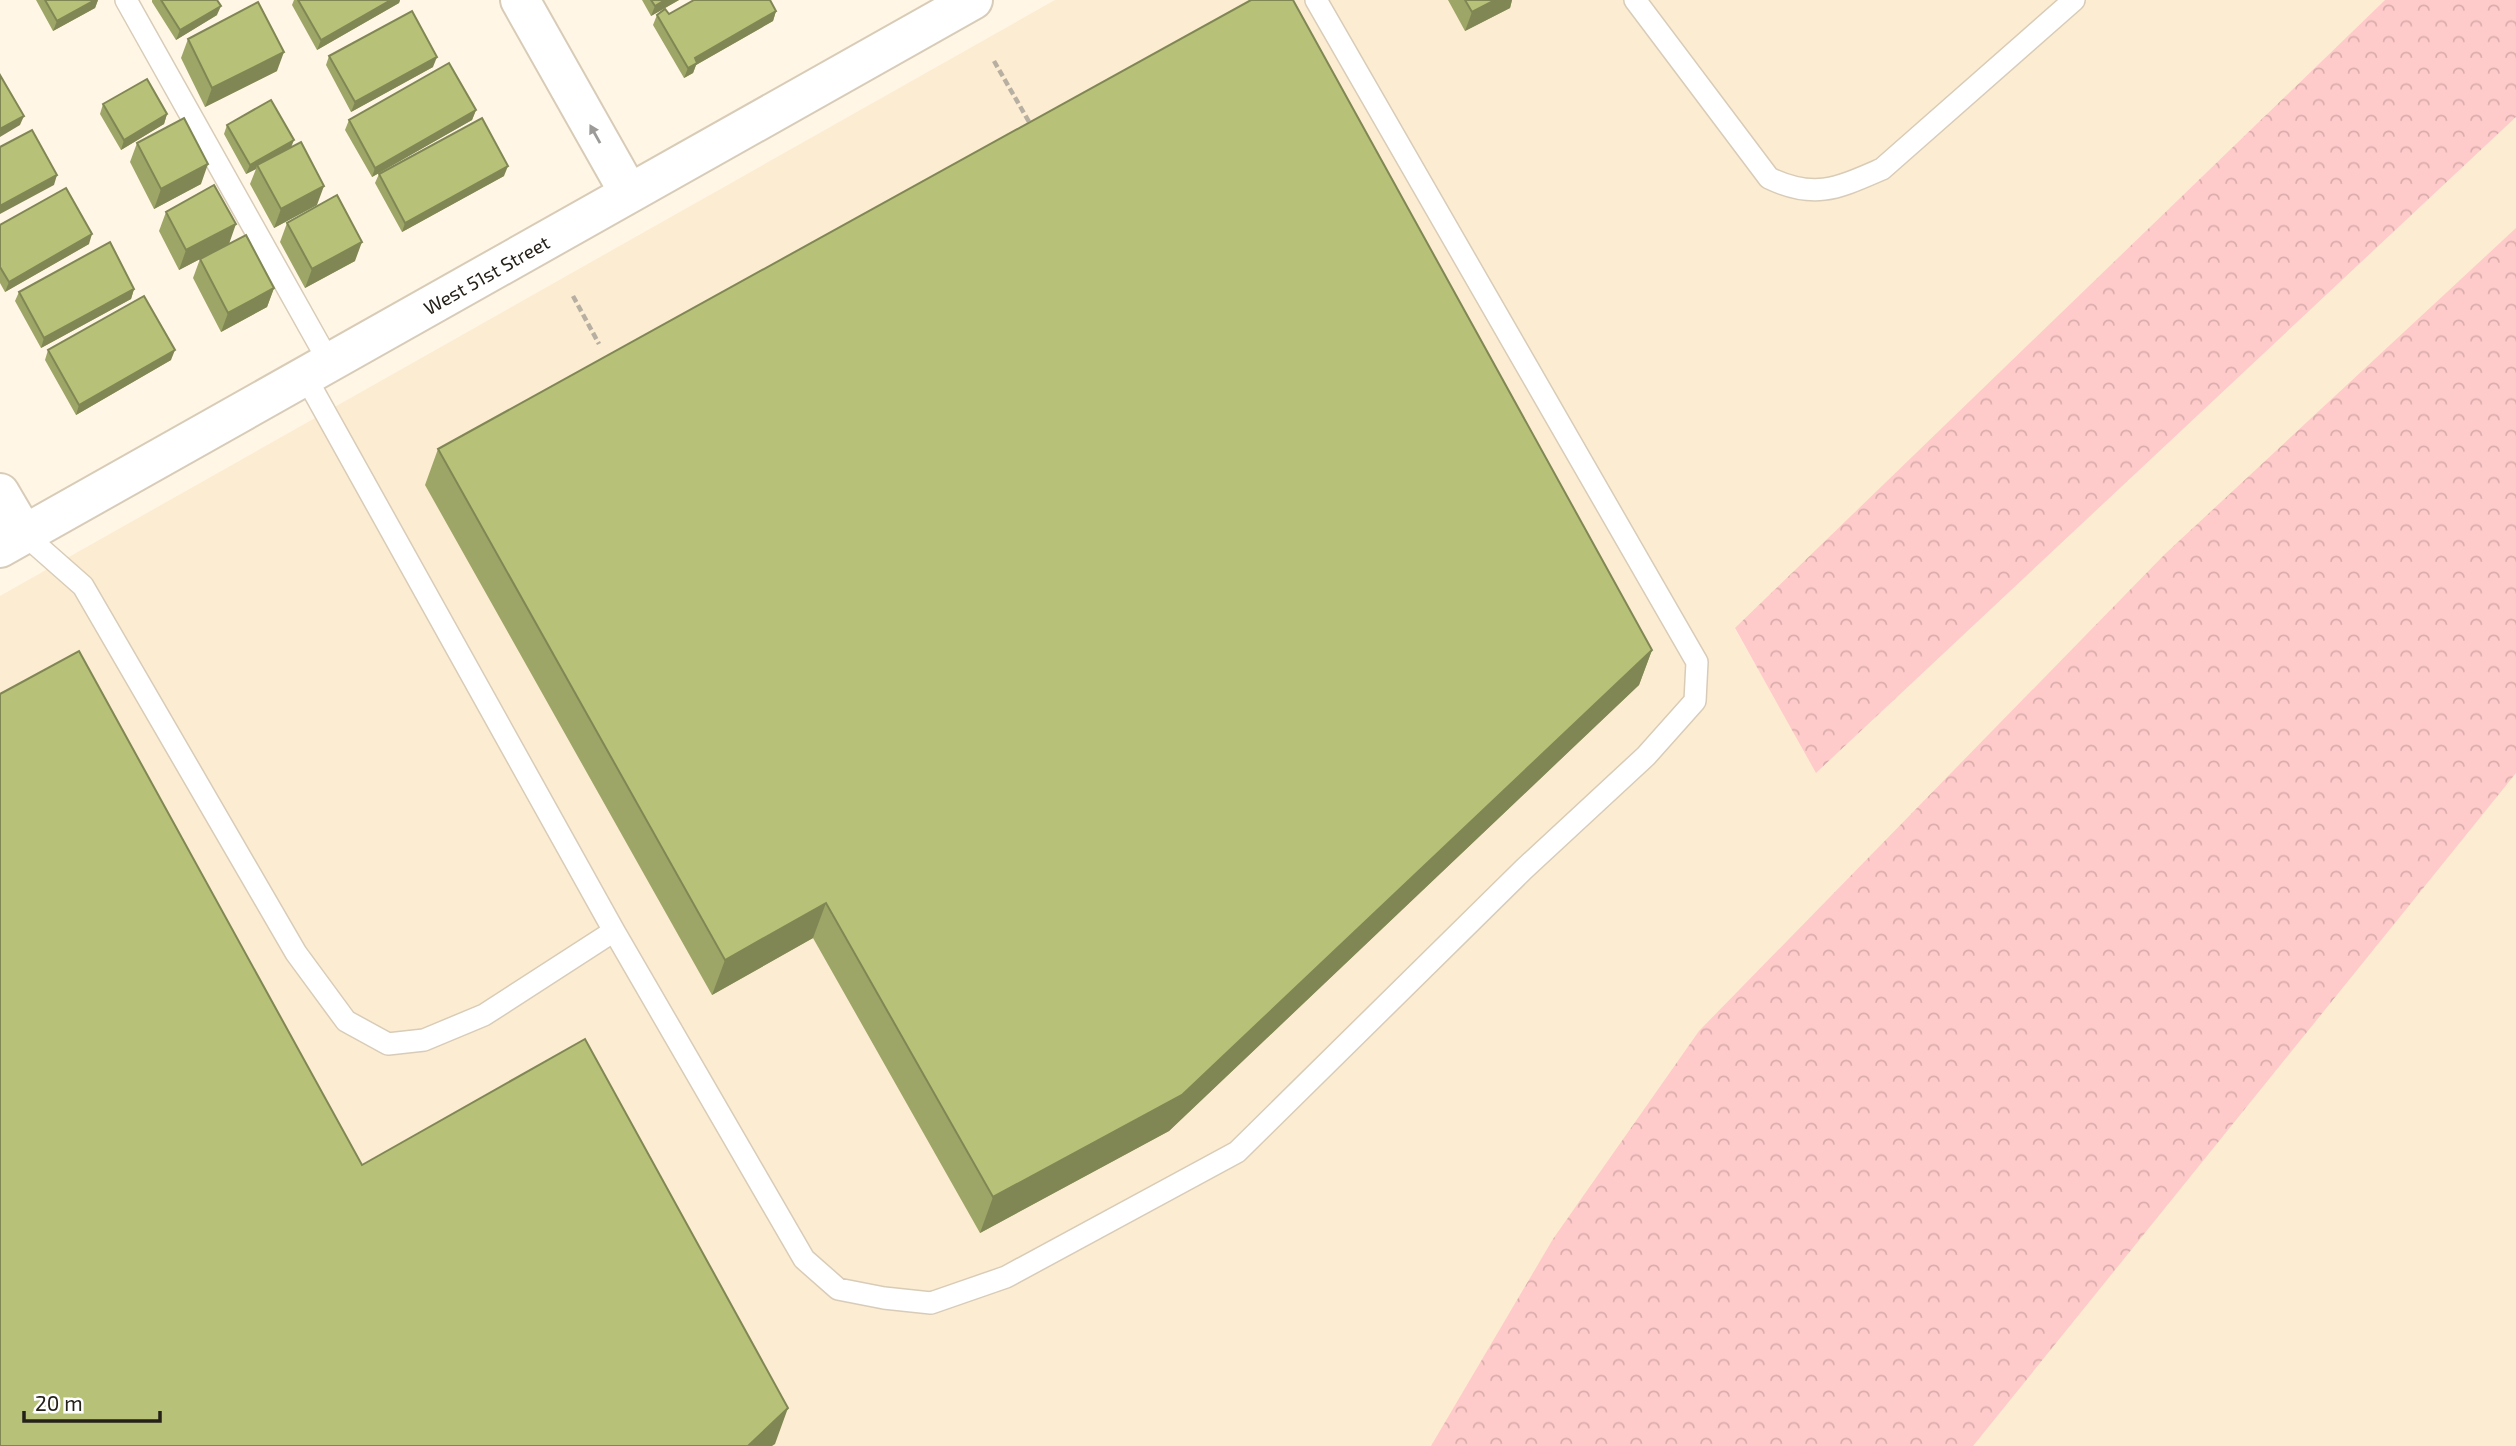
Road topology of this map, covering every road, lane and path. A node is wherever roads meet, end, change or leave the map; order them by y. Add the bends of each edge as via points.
1 (126, 0) edge
2 (520, 0) edge
3 (973, 0) edge
4 (1316, 0) edge
5 (1635, 0) edge
6 (2074, 0) edge
7 (927, 11) edge
8 (994, 61) dead end
9 (1035, 133) edge
10 (629, 194) junction
11 (573, 296) dead end
12 (599, 344) dead end
13 (317, 369) junction
14 (0, 493) edge
15 (12, 541) edge
16 (614, 931) junction

1 - 13 lane
10 -> 2 street
3 - 7 street, West 51st Street
4 - 16 lane via 1697,663 1695,701 1646,756 1237,1152 1006,1277 931,1303 838,1289 804,1259
5 - 6 lane via 1769,178 1790,188 1814,190 1844,185 1882,169
7 - 10 street, West 51st Street
8 - 9 path
10 - 13 street, West 51st Street
11 - 12 path
13 - 15 street, West 51st Street
13 - 16 lane
14 - 15 street
15 - 16 lane via 83,586 296,953 346,1021 388,1044 424,1040 484,1015

